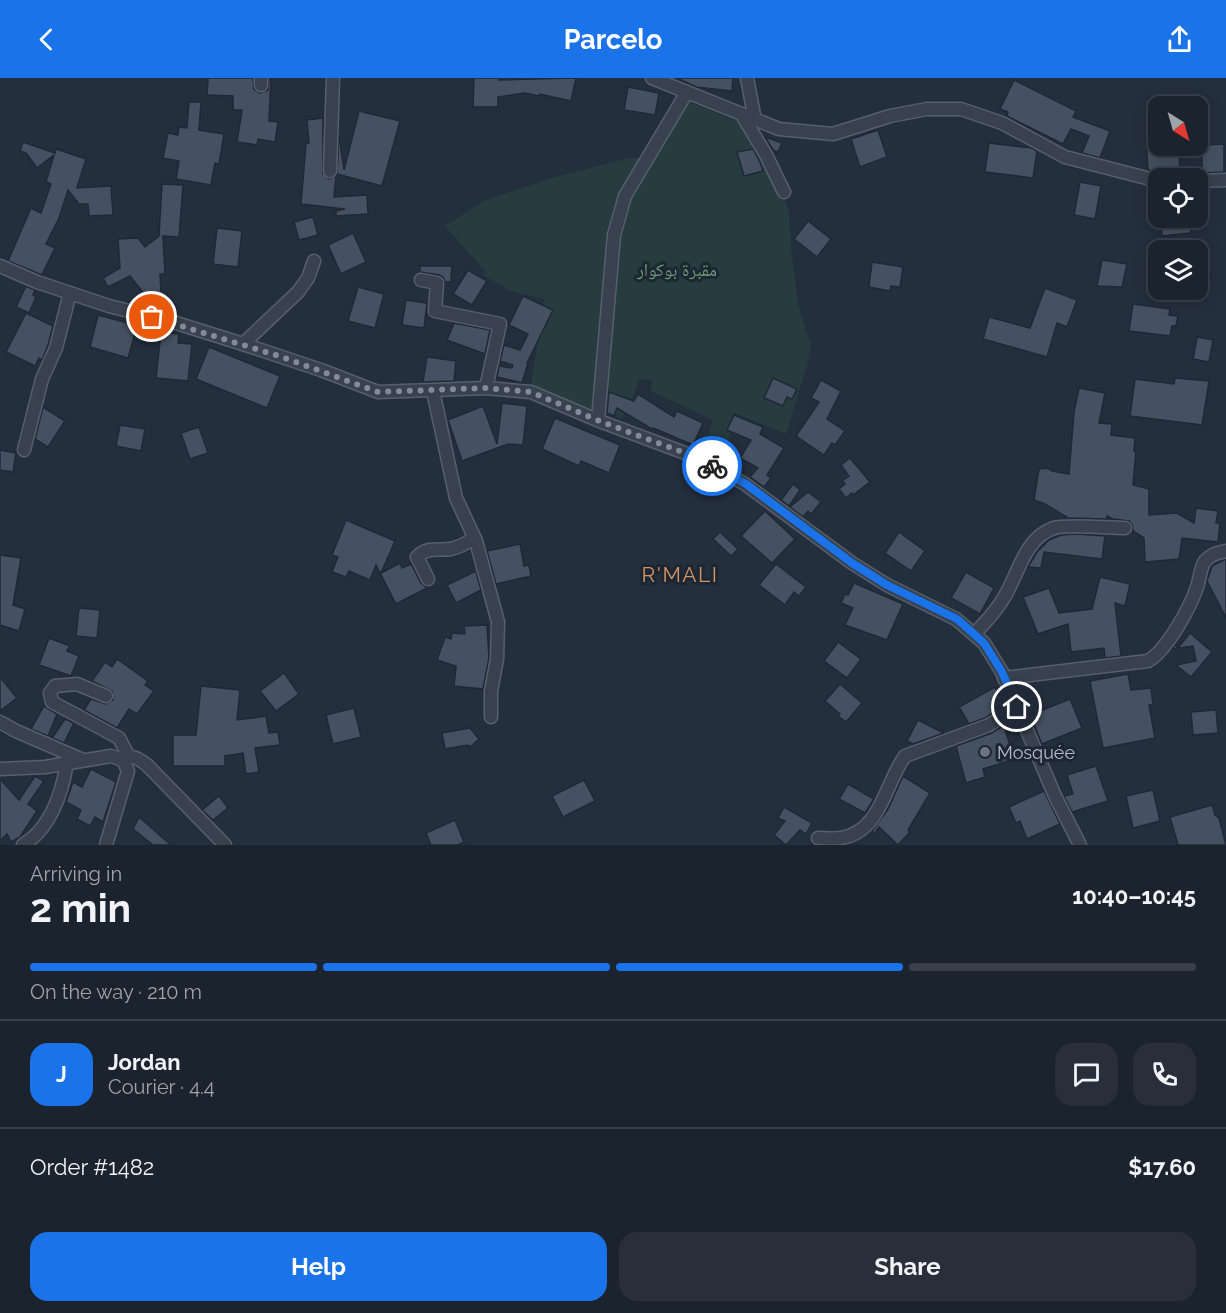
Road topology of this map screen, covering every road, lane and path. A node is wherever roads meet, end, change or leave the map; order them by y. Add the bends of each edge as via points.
1 (333, 78) edge
2 (652, 78) edge
3 (747, 78) edge
4 (687, 92) junction
5 (742, 115) junction
6 (755, 120) junction
7 (330, 171) dead end
8 (1148, 178) edge
9 (1226, 180) edge
10 (1208, 181) edge
11 (784, 192) dead end
12 (314, 261) dead end
13 (0, 266) edge
14 (421, 280) dead end
15 (70, 293) junction
16 (243, 344) junction
17 (486, 388) junction
18 (433, 391) junction
19 (598, 420) junction
20 (24, 450) dead end
21 (1125, 528) dead end
22 (474, 538) junction
23 (1226, 551) edge
24 (428, 579) dead end
25 (974, 634) junction
26 (1004, 678) junction
27 (106, 696) dead end
28 (1017, 707) junction
29 (491, 717) dead end
30 (0, 722) edge
31 (126, 758) junction
32 (83, 760) junction
33 (68, 763) junction
34 (0, 769) edge
35 (818, 838) dead end
36 (23, 845) edge
37 (106, 845) edge
38 (225, 845) edge
39 (1080, 845) edge

1 - 7 street
2 - 4 street
3 - 6 street
4 - 5 street
4 - 19 street via 618,214
5 - 6 street
5 - 11 street
6 - 8 street via 779,129 833,134 927,109 961,109 1002,123 1065,157
9 - 10 street
12 - 16 street via 309,278 298,292
13 - 15 street
14 - 17 street via 437,283 435,311 500,324
15 - 16 street
15 - 20 street
16 - 18 street via 378,392
17 - 18 street
17 - 19 street via 531,392
18 - 22 street via 456,498
19 - 25 street via 693,456 746,484 852,563 957,619
21 - 25 street via 1056,527 1039,535 1006,595
22 - 24 street via 459,547 432,549 417,556
22 - 29 street via 498,622
23 - 26 street via 1212,554 1203,564 1188,606 1154,657 1134,664
25 - 26 street via 984,643
26 - 28 street
27 - 31 street via 77,684 56,686 50,693 52,702 119,738
28 - 35 street via 989,725 905,756 870,822 842,838
28 - 39 street
30 - 32 street
31 - 32 street
31 - 37 street via 128,771
31 - 38 street via 139,758 147,765
32 - 33 street
33 - 34 street
33 - 36 street via 55,807 41,829

